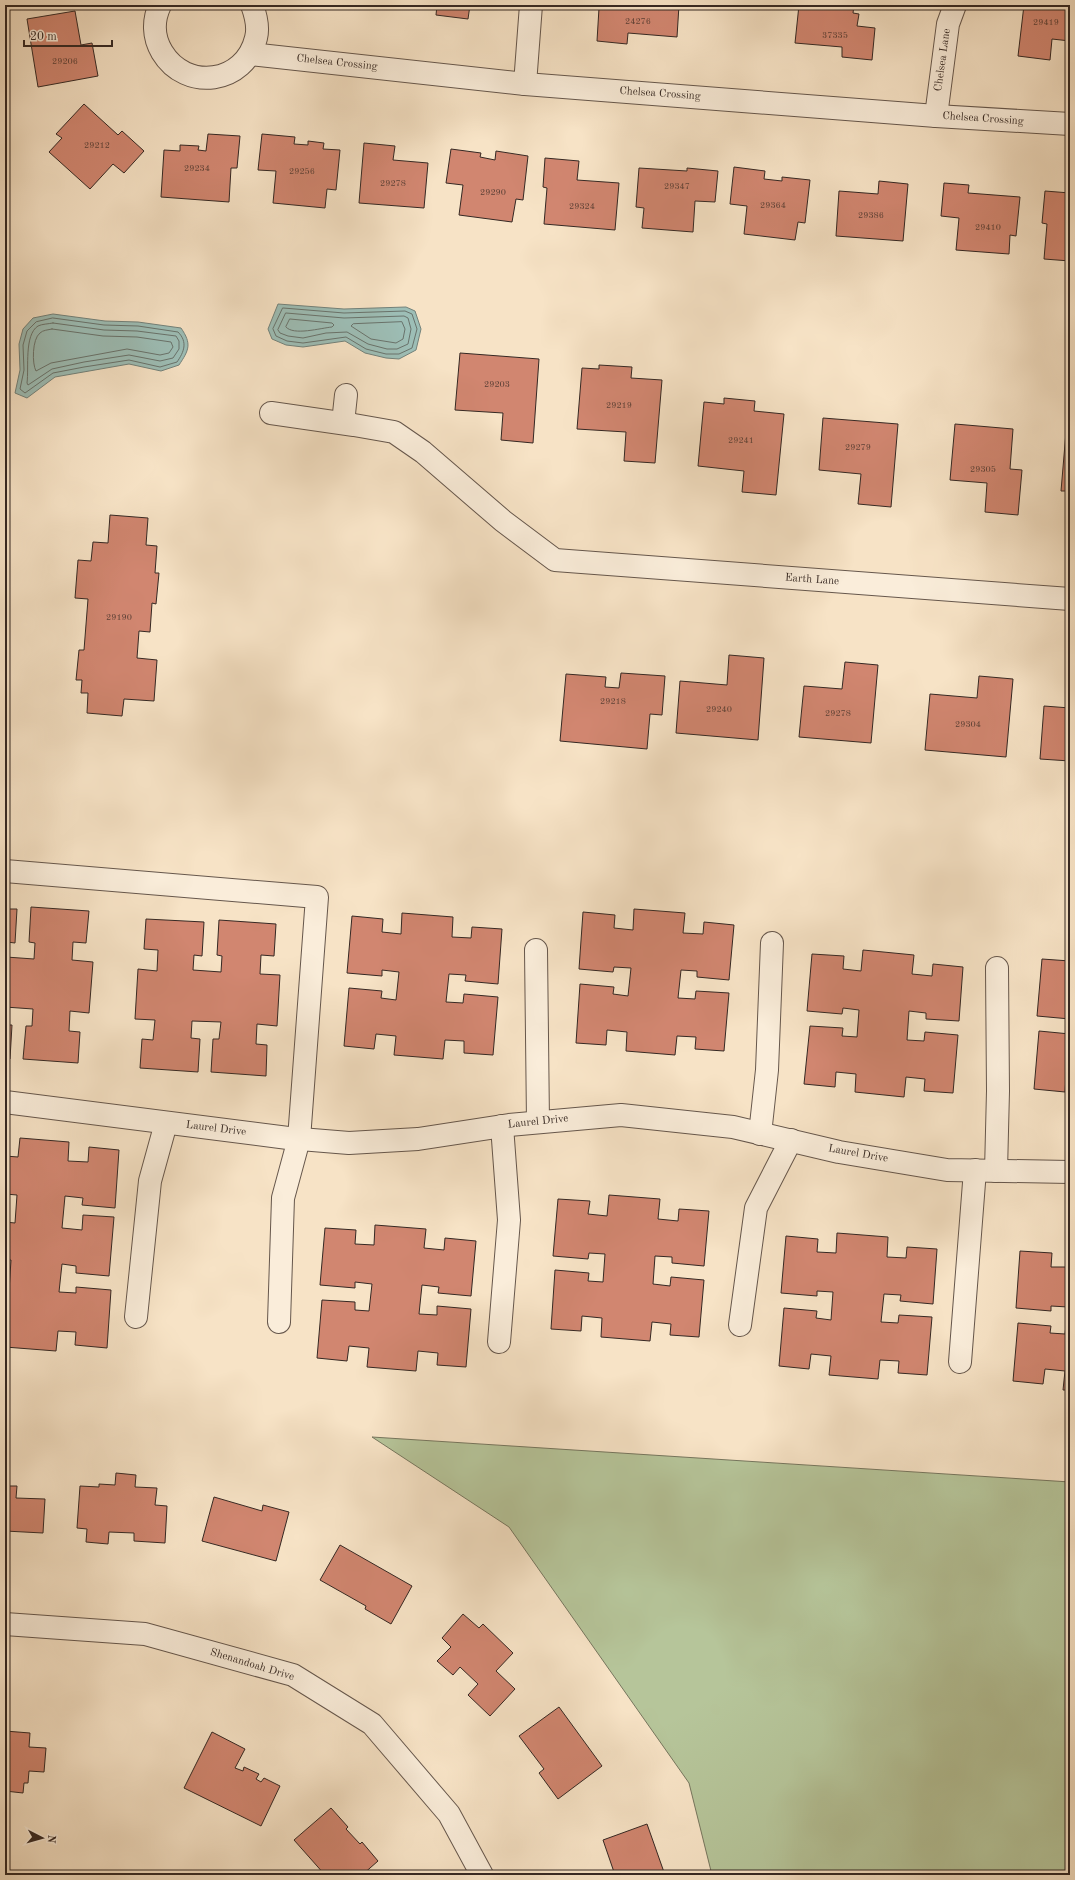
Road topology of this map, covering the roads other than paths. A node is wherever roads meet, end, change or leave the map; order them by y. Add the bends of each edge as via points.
1 (160, 5) edge
2 (252, 5) edge
3 (531, 5) edge
4 (955, 5) edge
5 (250, 54) junction
6 (524, 84) junction
7 (936, 116) junction
8 (1070, 124) edge
9 (346, 395) dead end
10 (271, 413) dead end
11 (343, 423) junction
12 (1070, 599) edge
13 (5, 871) edge
14 (772, 944) dead end
15 (536, 950) dead end
16 (997, 968) dead end
17 (5, 1102) edge
18 (538, 1122) junction
19 (166, 1123) junction
20 (502, 1126) junction
21 (760, 1134) junction
22 (299, 1139) junction
23 (791, 1140) junction
24 (985, 1171) junction
25 (1070, 1172) edge
26 (136, 1317) dead end
27 (279, 1322) dead end
28 (740, 1325) dead end
29 (499, 1342) dead end
30 (960, 1362) dead end
31 (5, 1624) edge
32 (482, 1875) edge

1 - 5 street via 154,30 158,46 178,71 210,79 225,75 240,66
2 - 5 street via 257,20 256,38
3 - 6 street
4 - 7 street, Chelsea Lane via 948,24
5 - 6 street, Chelsea Crossing
6 - 7 street, Chelsea Crossing
7 - 8 street, Chelsea Crossing
9 - 11 street
10 - 11 street
11 - 12 street, Earth Lane via 394,432 423,452 503,522 555,560
13 - 22 street via 317,897
14 - 21 street via 767,1070
15 - 18 street
16 - 24 street
17 - 19 street, Laurel Drive
18 - 20 street, Laurel Drive
18 - 21 street, Laurel Drive via 621,1114 733,1128
19 - 22 street, Laurel Drive
19 - 26 street via 150,1181
20 - 22 street, Laurel Drive via 418,1139 349,1143
20 - 29 street via 509,1220
21 - 23 street, Laurel Drive
22 - 27 street via 283,1198
23 - 24 street, Laurel Drive via 839,1152 947,1170
23 - 28 street via 756,1208
24 - 25 street, Laurel Drive
24 - 30 street
31 - 32 street, Shenandoah Drive via 145,1634 293,1675 372,1724 449,1814

